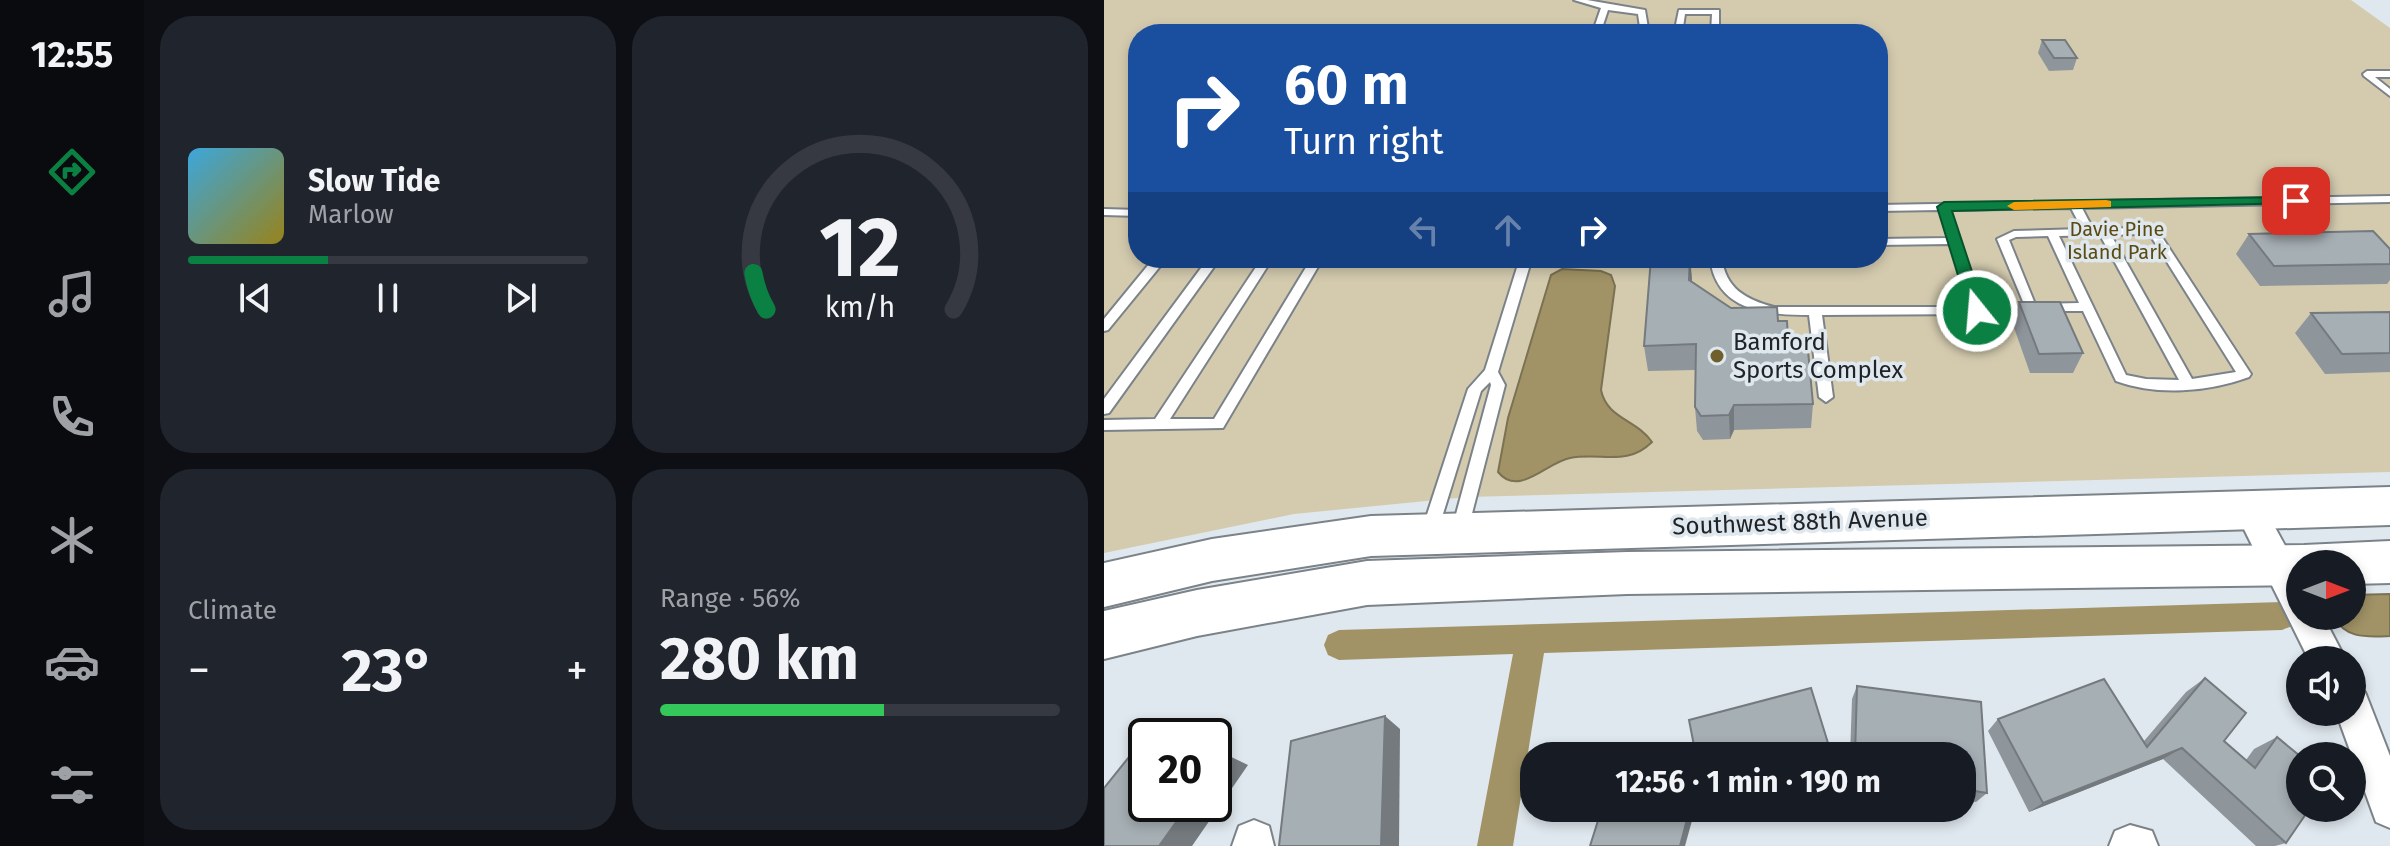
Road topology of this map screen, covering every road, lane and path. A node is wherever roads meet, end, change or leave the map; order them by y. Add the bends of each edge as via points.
1 (1578, 0) edge
2 (1605, 7) junction
3 (1599, 24) edge
4 (1644, 24) edge
5 (1680, 24) edge
6 (1715, 24) edge
7 (2390, 74) edge
8 (2390, 93) edge
9 (2390, 199) edge
10 (2075, 205) junction
11 (1944, 207) junction
12 (1888, 208) edge
13 (1104, 212) edge
14 (1128, 213) edge
15 (2096, 232) junction
16 (2052, 233) junction
17 (1955, 241) junction
18 (1888, 242) edge
19 (1152, 268) edge
20 (1207, 268) edge
21 (1261, 268) edge
22 (1311, 268) edge
23 (1523, 268) edge
24 (1717, 268) edge
25 (2087, 307) junction
26 (1815, 312) junction
27 (1104, 327) edge
28 (1491, 372) junction
29 (2188, 383) junction
30 (1826, 397) dead end
31 (1104, 409) edge
32 (1104, 425) edge
33 (1159, 425) junction
34 (2390, 506) edge
35 (2249, 509) junction
36 (1444, 533) junction
37 (2286, 552) edge
38 (2390, 562) edge
39 (2366, 563) edge
40 (2286, 564) edge
41 (1104, 585) edge
42 (1104, 635) edge
43 (2360, 726) edge
44 (2390, 808) edge
45 (2130, 846) edge
46 (2137, 846) edge

1 - 2 lane
2 - 3 lane
2 - 4 lane via 1642,12
5 - 6 lane via 1682,12 1716,12
7 - 8 lane via 2367,74
9 - 10 lane
10 - 11 lane
10 - 15 lane
11 - 12 lane
11 - 17 lane
13 - 14 lane
15 - 16 lane
15 - 29 lane
15 - 29 lane via 2156,236 2244,374 2231,381
16 - 25 lane
16 - 25 lane via 2003,239 2031,308
17 - 18 lane
17 - 26 lane via 1977,311
19 - 27 lane
20 - 31 lane
21 - 33 lane
22 - 33 lane via 1218,424
23 - 28 lane
24 - 26 lane via 1739,299 1774,311
25 - 29 lane via 2121,378 2131,383
26 - 30 lane
28 - 36 lane via 1475,389
28 - 36 lane via 1498,385
32 - 33 lane
34 - 35 main road, Southwest 88th Avenue
35 - 36 main road, Southwest 88th Avenue
35 - 37 street
36 - 41 main road, Southwest 88th Avenue via 1371,536 1212,560
38 - 39 main road, Southwest 88th Avenue
40 - 42 main road, Southwest 88th Avenue via 1627,573 1382,583 1197,613
43 - 44 street
45 - 46 street

